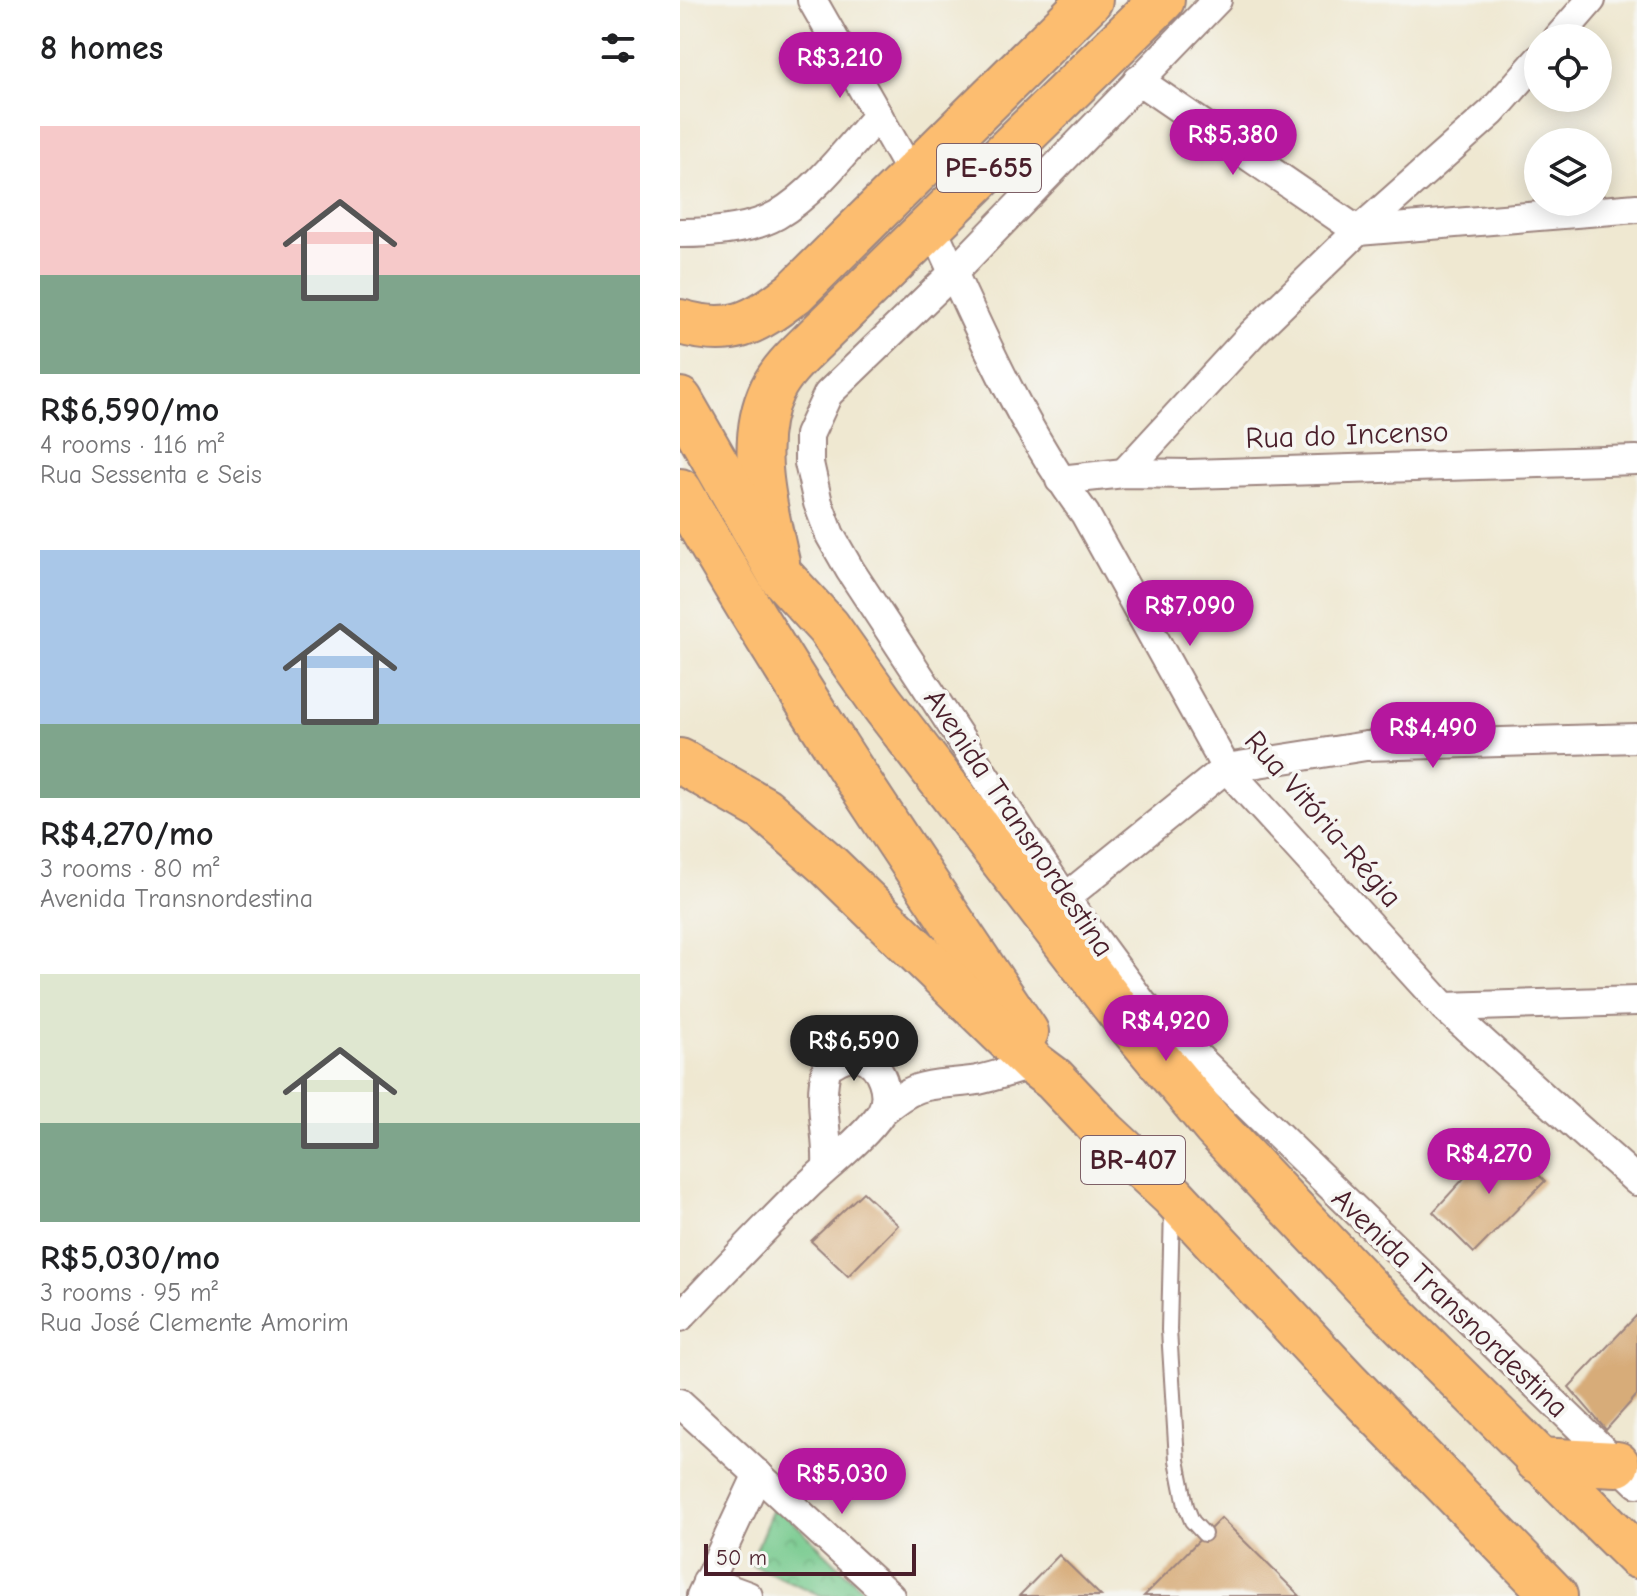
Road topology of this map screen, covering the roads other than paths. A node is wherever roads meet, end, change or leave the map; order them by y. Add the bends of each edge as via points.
1 (812, 0) edge
2 (1090, 0) edge
3 (1162, 0) edge
4 (1217, 0) edge
5 (1591, 0) edge
6 (1570, 24) edge
7 (1524, 76) edge
8 (1138, 80) junction
9 (878, 115) junction
10 (912, 175) junction
11 (1637, 208) edge
12 (931, 224) junction
13 (1358, 231) junction
14 (680, 233) edge
15 (953, 273) junction
16 (680, 322) edge
17 (680, 400) edge
18 (1637, 460) edge
19 (1124, 473) junction
20 (1060, 480) junction
21 (680, 491) edge
22 (781, 576) junction
23 (1637, 738) edge
24 (680, 761) edge
25 (1226, 768) junction
26 (1065, 898) junction
27 (1637, 1001) edge
28 (1444, 1007) junction
29 (1044, 1072) junction
30 (883, 1111) junction
31 (827, 1167) junction
32 (1637, 1181) edge
33 (1173, 1196) junction
34 (680, 1317) edge
35 (680, 1403) edge
36 (1537, 1460) junction
37 (1627, 1473) edge
38 (758, 1474) junction
39 (1204, 1534) dead end
40 (1637, 1556) edge
41 (704, 1588) edge
42 (1547, 1593) edge
43 (748, 1596) edge
44 (890, 1596) edge

1 - 9 street
2 - 10 main road, PE-655
3 - 12 main road, PE-655
4 - 8 street, Avenida Transnordestina
5 - 6 street
7 - 13 street via 1492,112
8 - 13 street
8 - 15 street, Avenida Transnordestina
9 - 10 street
9 - 14 street via 798,200 775,216 738,228
10 - 16 main road, PE-655 via 794,293 751,323 733,328
11 - 13 street
12 - 15 street, Rua Vitória-Régia
12 - 22 main road, PE-655 via 792,362 773,388 763,413 760,450
13 - 19 street via 1252,334
15 - 20 street, Rua Vitória-Régia
15 - 26 street, Avenida Transnordestina via 828,394 809,435 809,463 830,535 850,570
17 - 22 main road, BR-407
18 - 19 street, Rua do Incenso
19 - 20 street, Rua do Incenso
20 - 25 street, Rua Vitória-Régia via 1085,514
21 - 29 main road via 857,781 1033,1043
22 - 36 main road, BR-407 via 828,627 1009,870 1214,1126
23 - 25 street via 1366,746
24 - 29 main road, BR-407 via 764,809
25 - 26 street
25 - 28 street, Rua Vitória-Régia
26 - 37 street, Avenida Transnordestina via 1143,1004
27 - 28 street
28 - 32 street, Rua Vitória-Régia
29 - 30 street via 934,1082 901,1095
29 - 33 main road, BR-407
30 - 31 street
30 - 31 street via 885,1089 868,1060 842,1057 827,1067 822,1092
31 - 34 street
33 - 39 lane via 1169,1330 1177,1460 1186,1506
33 - 42 main road, BR-407
35 - 38 street
36 - 37 main road
36 - 40 main road, BR-407
38 - 41 street
38 - 44 street
41 - 43 street

